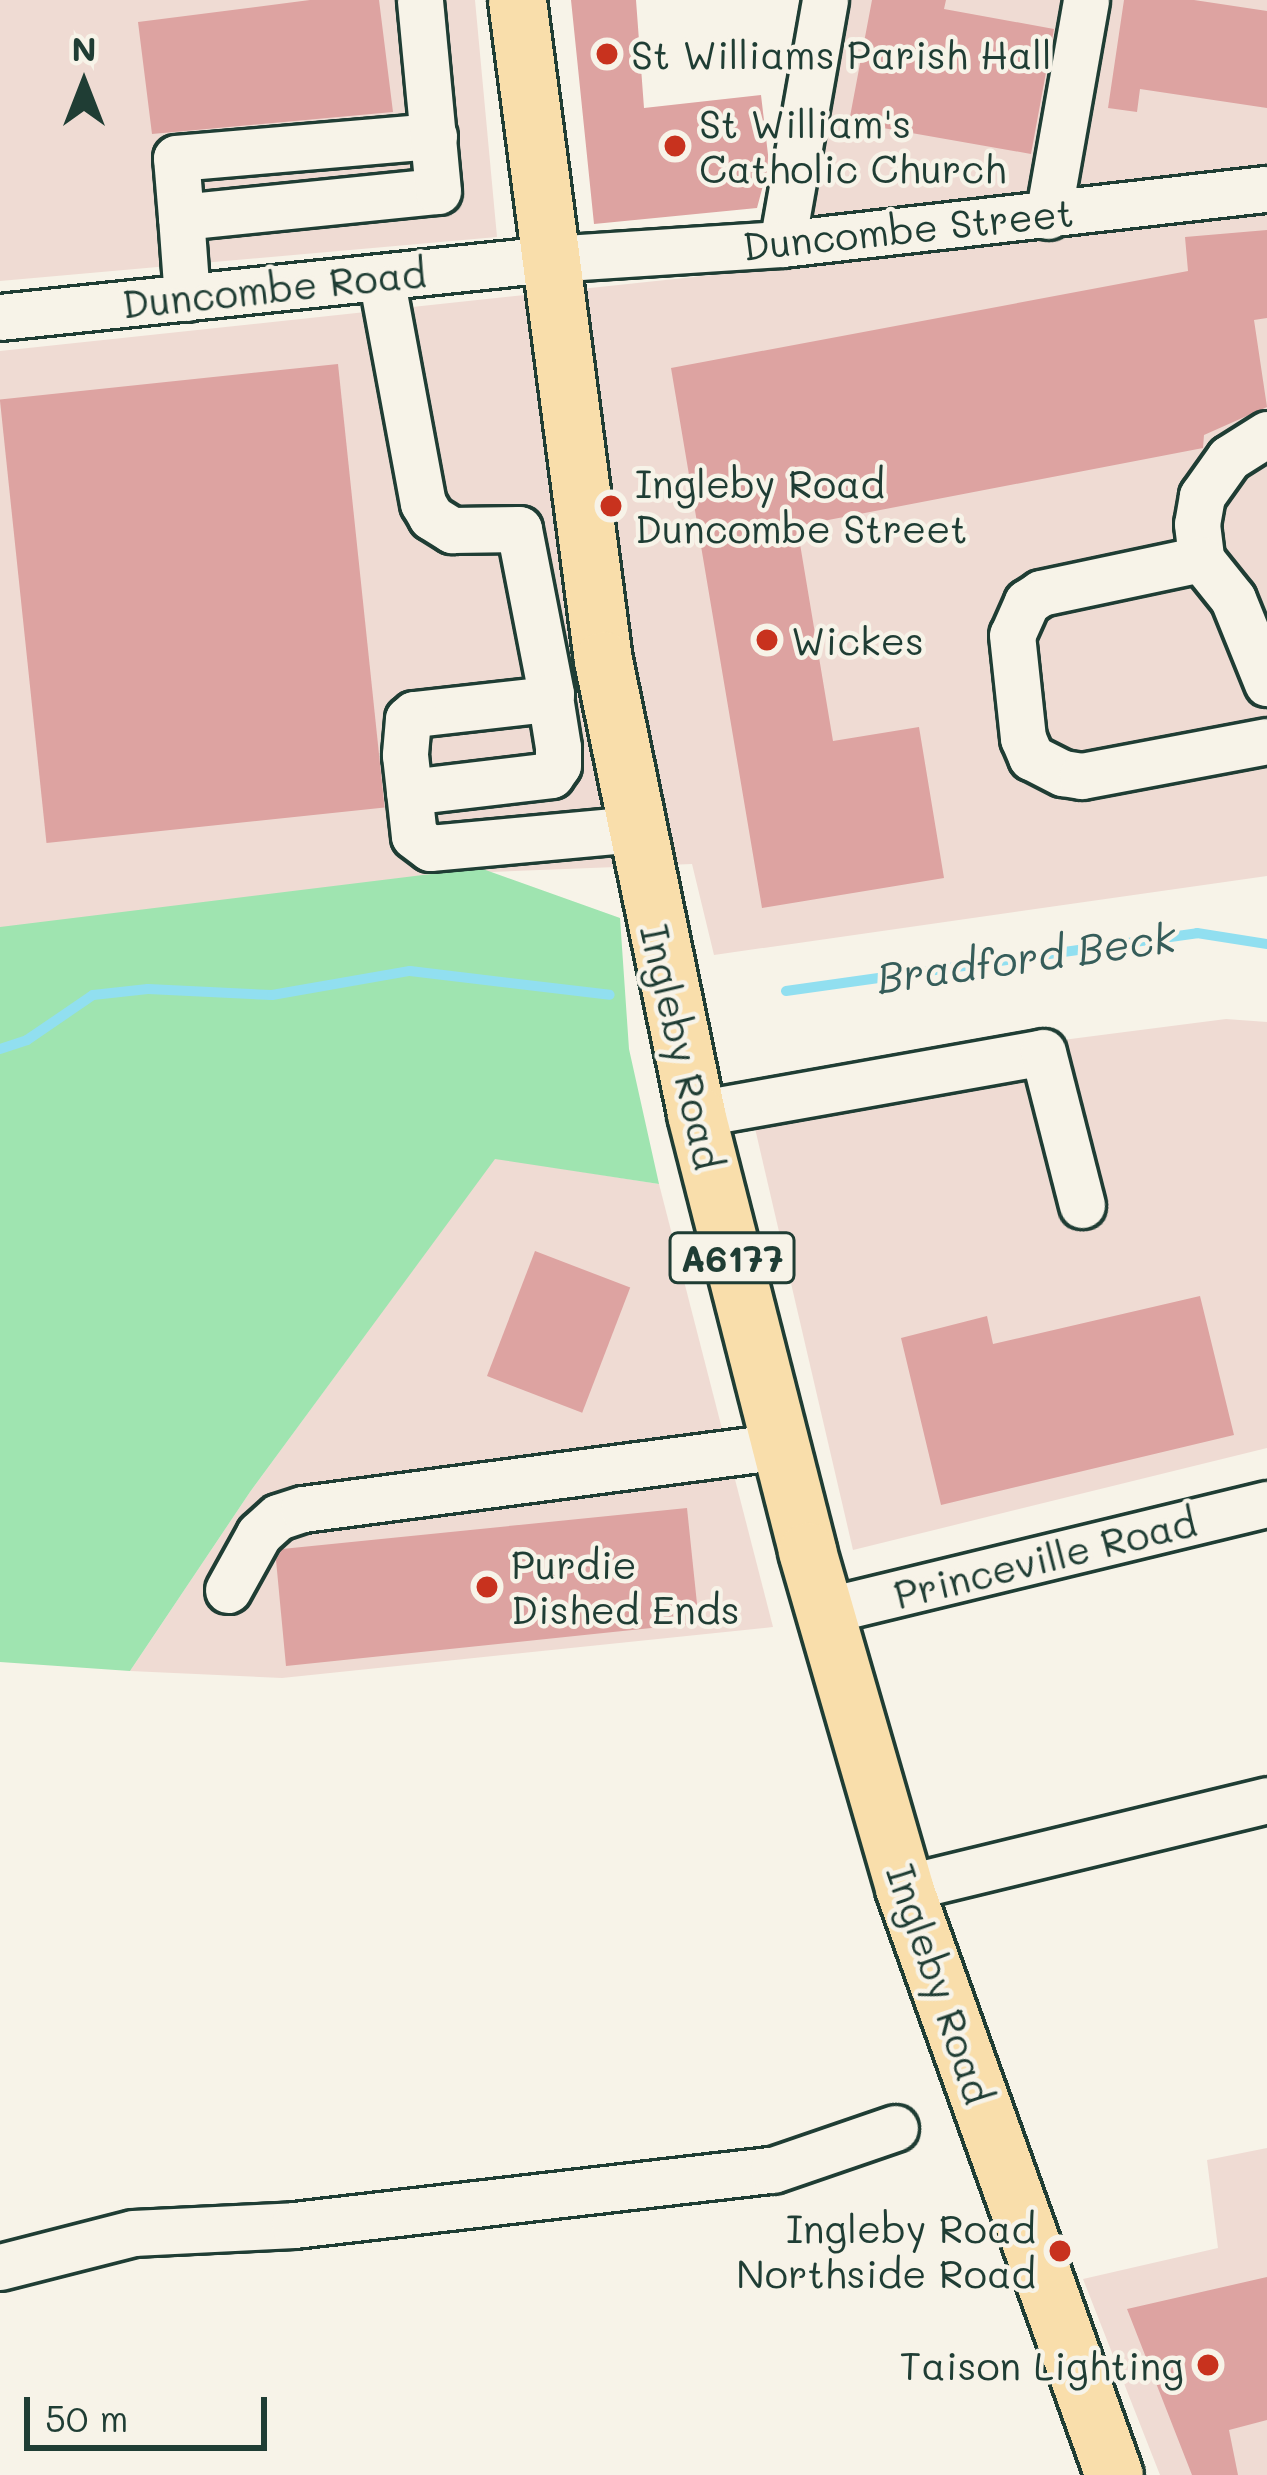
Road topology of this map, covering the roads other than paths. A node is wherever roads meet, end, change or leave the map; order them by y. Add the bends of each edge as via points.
1 (420, 0) edge
2 (517, 0) edge
3 (825, 0) edge
4 (1087, 0) edge
5 (1267, 189) edge
6 (1048, 216) junction
7 (782, 244) junction
8 (549, 259) junction
9 (381, 277) junction
10 (187, 298) junction
11 (0, 317) edge
12 (1267, 434) edge
13 (1201, 559) junction
14 (1267, 683) edge
15 (550, 697) junction
16 (1267, 741) edge
17 (409, 792) junction
18 (635, 829) junction
19 (696, 1114) junction
20 (1082, 1204) dead end
21 (779, 1446) junction
22 (1267, 1504) edge
23 (228, 1590) dead end
24 (824, 1611) junction
25 (1267, 1800) edge
26 (904, 1888) junction
27 (895, 2128) dead end
28 (0, 2267) edge
29 (1114, 2475) edge

1 - 10 street via 438,191 181,218
2 - 8 main road, Ingleby Road / A6177
3 - 7 street
4 - 6 street
5 - 6 street, Duncombe Street
6 - 7 street, Duncombe Street
7 - 8 street, Duncombe Street
8 - 9 street, Duncombe Road
8 - 18 main road, Ingleby Road / A6177 via 603,660
9 - 10 street, Duncombe Road
9 - 15 street via 422,502 452,530 519,529
10 - 11 street, Duncombe Road
12 - 13 street via 1229,458 1202,496
13 - 14 street via 1233,599
13 - 16 street via 1059,586 1027,602 1012,634 1023,738 1031,757 1082,776
15 - 17 street via 414,714 406,734
15 - 17 street via 558,747 551,775
17 - 18 street via 413,836 430,848
18 - 19 main road, Ingleby Road / A6177
19 - 20 street via 1043,1052
19 - 21 main road, Ingleby Road / A6177
21 - 23 street via 303,1509 260,1534
21 - 24 main road, Ingleby Road / A6177
22 - 24 street, Princeville Road
24 - 26 main road, Ingleby Road / A6177
25 - 26 street
26 - 29 main road, Ingleby Road / A6177
27 - 28 street via 773,2170 294,2225 133,2234

